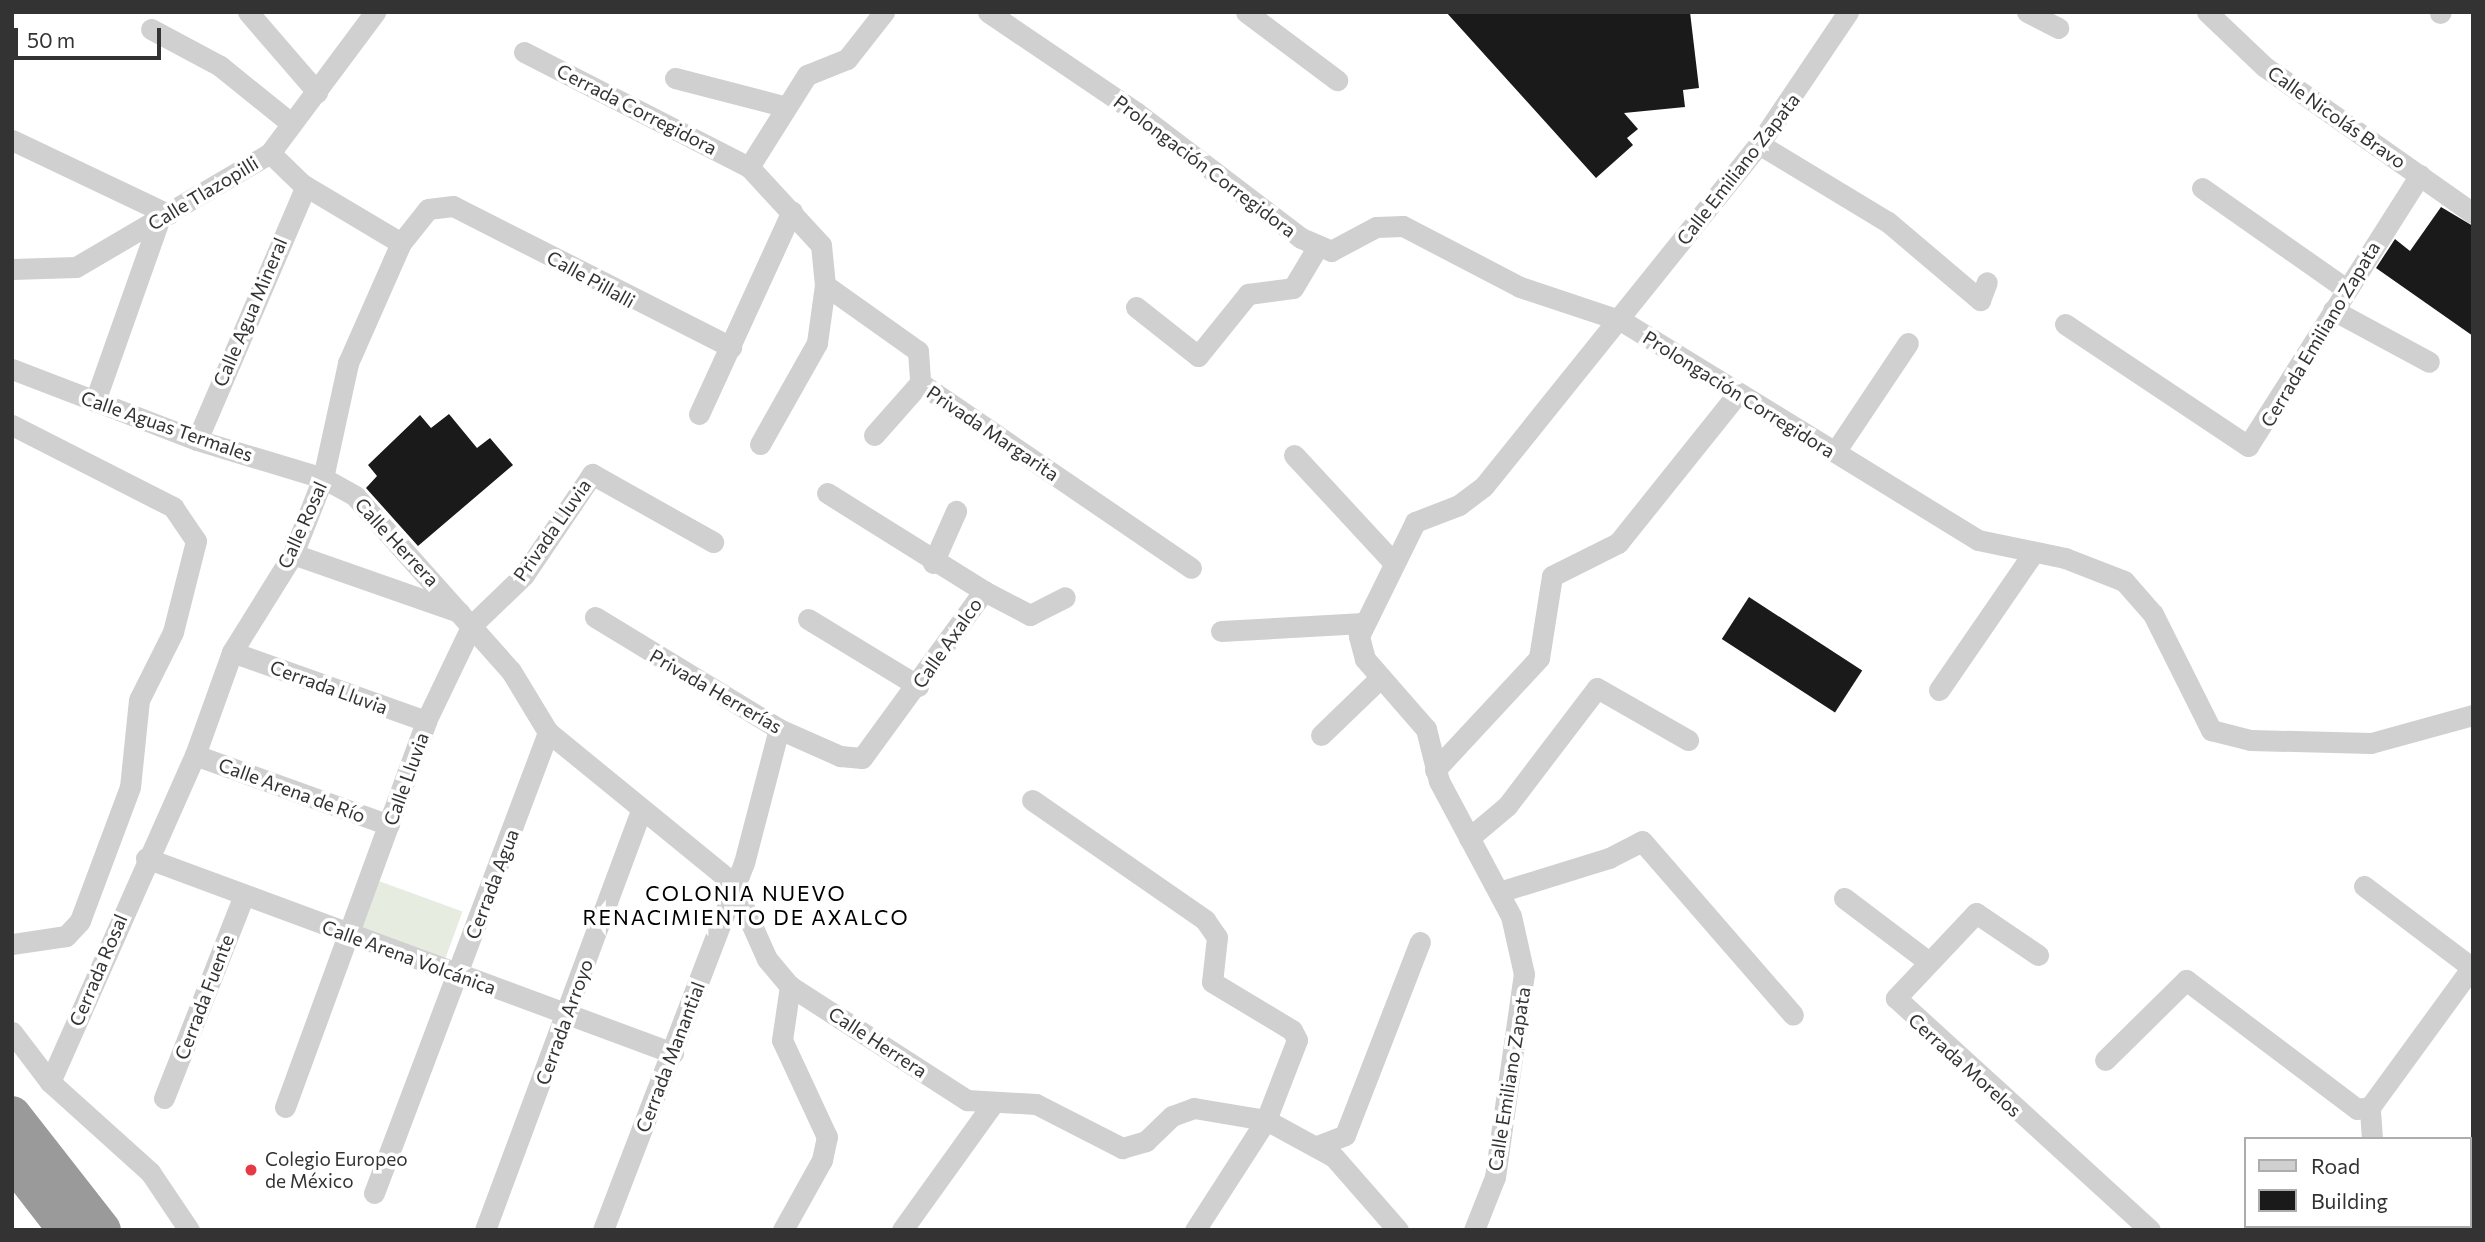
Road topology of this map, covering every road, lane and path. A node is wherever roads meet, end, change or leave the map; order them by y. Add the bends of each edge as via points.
1 (248, 12) edge
2 (375, 12) edge
3 (884, 12) edge
4 (1246, 12) edge
5 (1848, 12) edge
6 (2027, 12) edge
7 (2207, 12) edge
8 (999, 15) edge
9 (151, 29) dead end
10 (2058, 29) dead end
11 (524, 52) dead end
12 (675, 78) dead end
13 (1338, 80) dead end
14 (317, 92) junction
15 (783, 106) junction
16 (292, 124) junction
17 (12, 141) edge
18 (1759, 144) junction
19 (270, 153) junction
20 (749, 167) junction
21 (2420, 175) junction
22 (306, 186) junction
23 (2202, 188) dead end
24 (453, 206) joint
25 (792, 211) junction
26 (2473, 213) edge
27 (163, 217) junction
28 (401, 243) junction
29 (1318, 246) junction
30 (12, 269) edge
31 (1987, 282) dead end
32 (825, 285) junction
33 (2345, 288) junction
34 (1136, 307) dead end
35 (2333, 310) junction
36 (1622, 321) junction
37 (2064, 324) dead end
38 (1908, 343) dead end
39 (731, 347) junction
40 (2430, 362) dead end
41 (12, 369) edge
42 (920, 383) junction
43 (1738, 393) junction
44 (94, 401) junction
45 (699, 414) dead end
46 (12, 425) edge
47 (874, 435) dead end
48 (197, 440) junction
49 (760, 444) dead end
50 (1835, 453) junction
51 (1294, 455) dead end
52 (323, 478) junction
53 (827, 493) dead end
54 (956, 511) dead end
55 (713, 542) dead end
56 (2033, 553) junction
57 (293, 554) junction
58 (933, 563) junction
59 (1394, 563) junction
60 (1191, 568) dead end
61 (984, 591) junction
62 (1065, 597) dead end
63 (595, 617) dead end
64 (808, 619) dead end
65 (468, 620) junction
66 (1363, 623) junction
67 (1222, 631) dead end
68 (232, 652) junction
69 (1381, 677) junction
70 (918, 686) junction
71 (1939, 690) dead end
72 (2473, 715) edge
73 (426, 721) junction
74 (779, 729) junction
75 (548, 732) junction
76 (1321, 735) dead end
77 (1688, 740) dead end
78 (195, 755) junction
79 (840, 756) joint
80 (1435, 770) junction
81 (1032, 800) dead end
82 (640, 813) junction
83 (389, 825) junction
84 (1469, 838) junction
85 (146, 858) junction
86 (733, 883) junction
87 (2364, 886) dead end
88 (1499, 892) junction
89 (243, 897) junction
90 (1844, 898) dead end
91 (351, 938) junction
92 (1420, 942) dead end
93 (12, 944) edge
94 (2038, 955) dead end
95 (1929, 962) junction
96 (2472, 966) edge
97 (458, 975) junction
98 (790, 986) junction
99 (568, 1014) junction
100 (1793, 1015) dead end
101 (12, 1032) edge
102 (673, 1053) junction
103 (2105, 1060) dead end
104 (50, 1082) junction
105 (164, 1098) dead end
106 (991, 1106) junction
107 (285, 1107) dead end
108 (2370, 1107) junction
109 (12, 1115) edge
110 (1266, 1120) junction
111 (2371, 1137) edge
112 (1317, 1146) junction
113 (12, 1159) edge
114 (12, 1176) edge
115 (12, 1187) edge
116 (374, 1193) dead end
117 (46, 1230) edge
118 (53, 1230) edge
119 (67, 1230) edge
120 (102, 1230) edge
121 (189, 1230) edge
122 (485, 1230) edge
123 (603, 1230) edge
124 (783, 1230) edge
125 (902, 1230) edge
126 (1195, 1230) edge
127 (1398, 1230) edge
128 (1474, 1230) edge
129 (2150, 1230) edge

1 - 14 street
2 - 14 street, Calle Tlazopilli
3 - 15 street via 847,59 807,75
4 - 13 street
5 - 18 street, Calle Emiliano Zapata
6 - 10 street
7 - 21 street, Calle Nicolás Bravo via 2265,67
8 - 29 street, Prolongación Corregidora
9 - 16 street via 220,66
11 - 20 street, Cerrada Corregidora
12 - 15 street
14 - 16 street, Calle Tlazopilli
15 - 20 street
16 - 19 street, Calle Tlazopilli
17 - 27 street
18 - 31 street via 1888,222 1980,300
18 - 36 street, Calle Emiliano Zapata
19 - 22 street
19 - 27 street, Calle Tlazopilli
20 - 25 street
21 - 26 street, Calle Nicolás Bravo
21 - 33 street, Cerrada Emiliano Zapata
22 - 28 street
22 - 48 street, Calle Agua Mineral via 243,322
23 - 33 street
24 - 28 street, Calle Rosal via 428,209
24 - 39 street, Calle Pillalli
25 - 32 street via 821,244
25 - 39 street
27 - 30 street, Calle Tlazopilli via 76,267
27 - 44 street
28 - 52 street, Calle Rosal via 348,363
29 - 34 street via 1293,288 1248,294 1198,356
29 - 36 street, Prolongación Corregidora via 1331,251 1376,227 1403,226 1520,288
32 - 42 street, Privada Margarita via 918,351 924,364
32 - 49 street via 817,343
33 - 35 street, Cerrada Emiliano Zapata
35 - 37 street, Cerrada Emiliano Zapata via 2248,446
35 - 40 street
36 - 43 street, Prolongación Corregidora
36 - 59 street, Calle Emiliano Zapata via 1484,485 1459,505 1415,522
38 - 50 street
39 - 45 street
41 - 44 street, Calle Aguas Termales
42 - 47 street
42 - 60 street, Privada Margarita
43 - 50 street, Prolongación Corregidora
43 - 80 street via 1618,543 1552,576 1534,667
44 - 48 street, Calle Aguas Termales
46 - 93 street via 173,507 196,541 173,632 139,700 130,787 80,921 66,936
48 - 52 street, Calle Aguas Termales
50 - 56 street, Prolongación Corregidora via 1978,540
51 - 59 street
52 - 57 street, Calle Rosal
52 - 65 street, Calle Herrera via 355,496
53 - 58 street, Calle Axalco
54 - 58 street
55 - 65 street, Privada Lluvia via 592,474 524,575
56 - 71 street
56 - 72 street, Prolongación Corregidora via 2094,566 2141,596 2199,716 2228,737 2371,743
57 - 65 street, Calle Herrera
57 - 68 street, Calle Rosal
58 - 61 street, Calle Axalco
59 - 66 street
61 - 62 street via 1030,615
61 - 70 street, Calle Axalco
63 - 74 street, Privada Herrerías
64 - 70 street
65 - 73 street, Calle Lluvia
65 - 75 street, Calle Herrera via 511,671
66 - 67 street
66 - 69 street, Calle Emiliano Zapata via 1359,648
68 - 73 street, Cerrada Lluvia
68 - 78 street, Calle Rosal
69 - 76 street
69 - 80 street, Calle Emiliano Zapata via 1426,729
70 - 79 street, Calle Axalco via 870,751 862,758
73 - 83 street, Calle Lluvia
74 - 79 street, Privada Herrerías
74 - 86 street, Cerrada Manantial via 744,863
75 - 82 street, Calle Herrera
75 - 97 street, Cerrada Agua
77 - 84 street via 1597,688 1507,806
78 - 83 street, Calle Arena de Río
78 - 85 street, Calle Rosal
80 - 84 street, Calle Emiliano Zapata
81 - 110 street via 1205,920 1217,937 1209,972 1217,989 1292,1030 1296,1048
82 - 86 street, Calle Herrera
82 - 99 street, Cerrada Arroyo
83 - 91 street, Calle Lluvia
84 - 88 street, Calle Emiliano Zapata
85 - 89 street, Calle Arena Volcánica
85 - 104 street, Cerrada Rosal
86 - 98 street, Calle Herrera via 767,959
86 - 102 street, Cerrada Manantial
87 - 96 street
88 - 100 street via 1642,841
88 - 128 street, Calle Emiliano Zapata via 1517,937 1524,998 1504,1089 1495,1177
89 - 91 street, Calle Arena Volcánica
89 - 105 street, Cerrada Fuente
90 - 95 street
91 - 97 street, Calle Arena Volcánica
91 - 107 street
92 - 112 street via 1345,1135
94 - 95 street, Cerrada Morelos via 1976,912
95 - 129 street, Cerrada Morelos via 1896,998 1904,1010
96 - 108 street
97 - 99 street, Calle Arena Volcánica
97 - 116 street, Cerrada Agua
98 - 106 street, Calle Herrera via 967,1100
98 - 124 street via 782,1040 827,1137 822,1160
99 - 102 street, Calle Arena Volcánica
99 - 122 street, Cerrada Arroyo
101 - 104 street
102 - 123 street, Cerrada Manantial
103 - 108 street via 2186,980 2357,1109
104 - 121 street via 150,1172
106 - 110 street, Calle Herrera via 1037,1104 1122,1148 1146,1141 1172,1116 1194,1108
106 - 125 street
108 - 111 street
109 - 120 highway
110 - 112 street, Calle Herrera
110 - 126 street
112 - 127 street, Calle Herrera
113 - 119 highway
114 - 118 highway
115 - 117 highway

